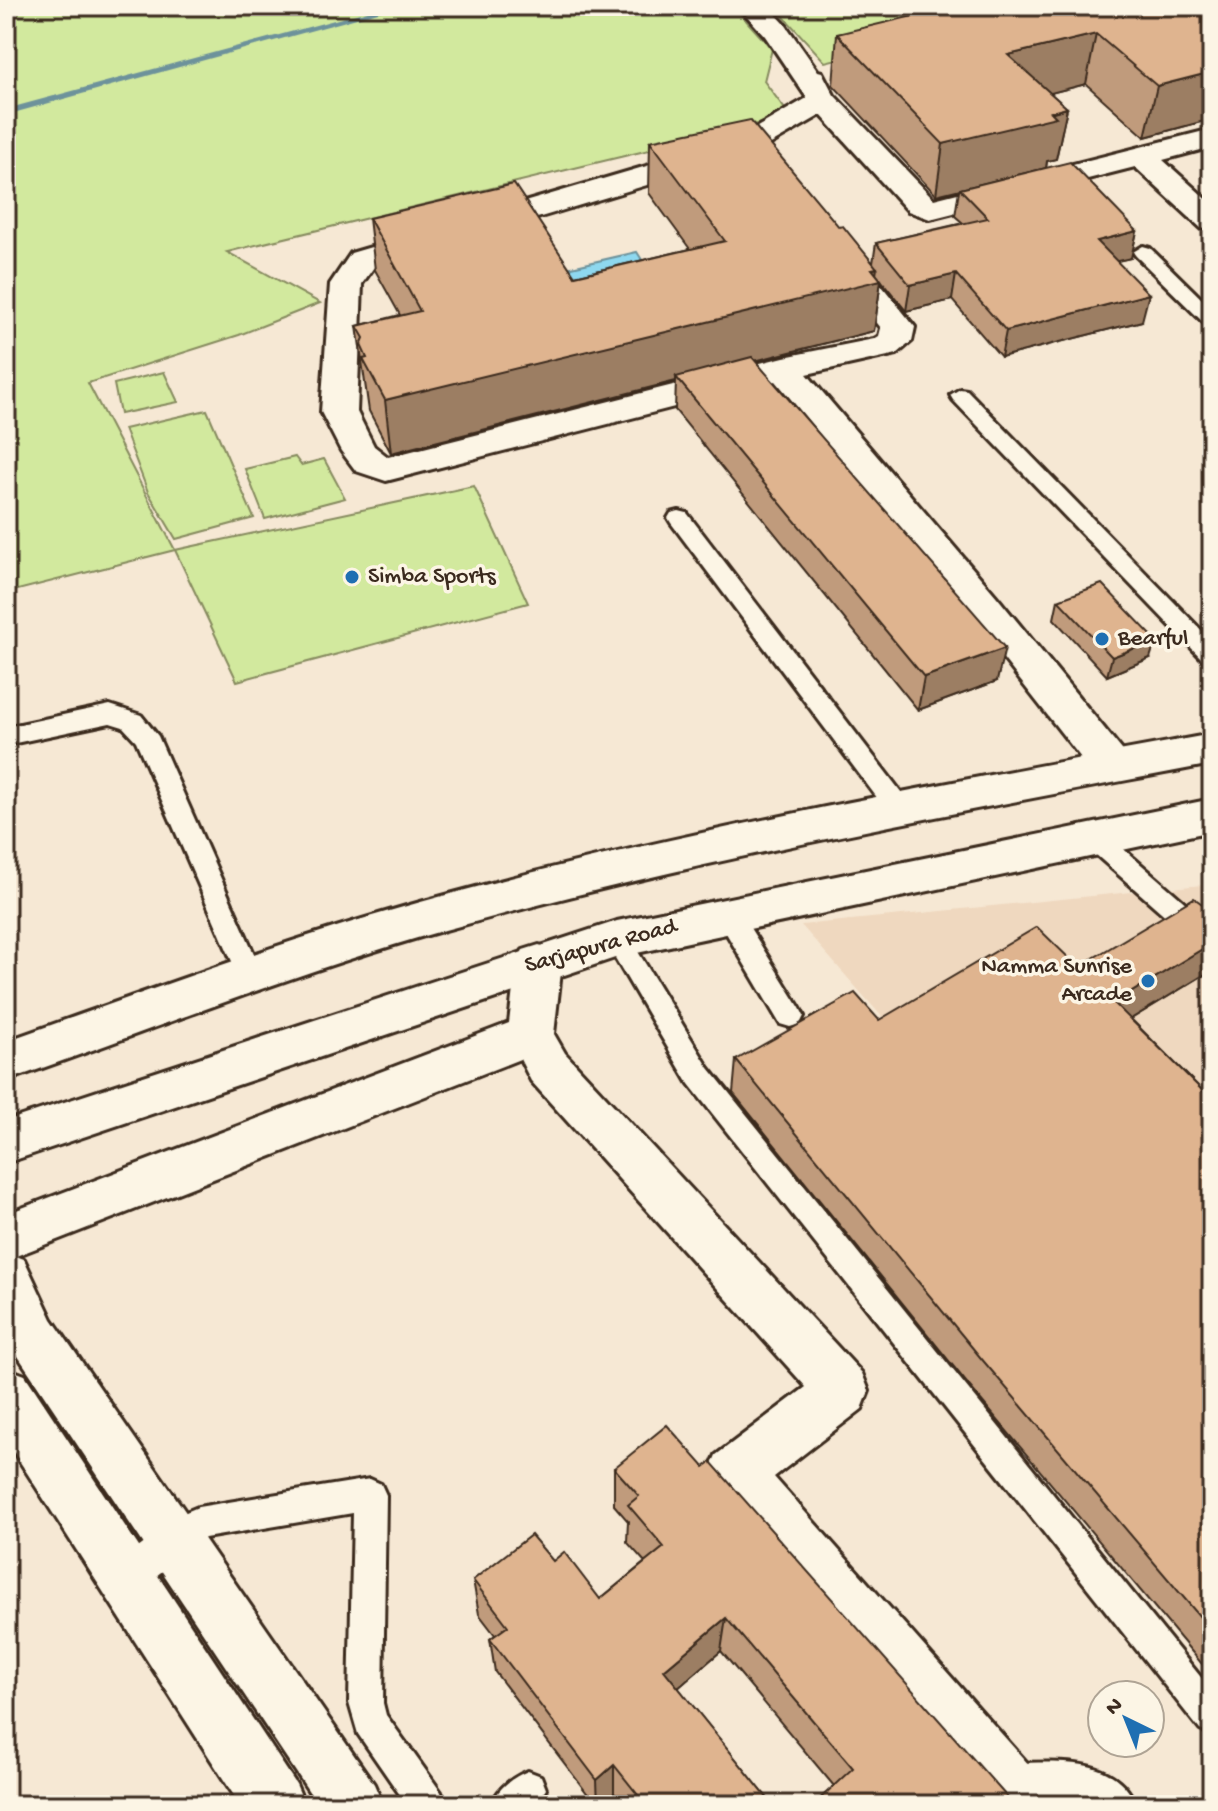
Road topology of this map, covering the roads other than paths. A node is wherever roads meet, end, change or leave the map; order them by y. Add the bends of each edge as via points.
1 (752, 6) edge
2 (839, 71) edge
3 (816, 90) junction
4 (1212, 138) edge
5 (1142, 157) junction
6 (1212, 221) edge
7 (825, 236) edge
8 (1143, 252) dead end
9 (1212, 320) edge
10 (784, 368) junction
11 (960, 395) dead end
12 (679, 518) dead end
13 (1212, 655) edge
14 (6, 736) edge
15 (1212, 749) edge
16 (1111, 766) junction
17 (899, 808) junction
18 (1212, 815) edge
19 (1095, 839) junction
20 (728, 914) junction
21 (617, 939) junction
22 (1212, 942) edge
23 (539, 963) junction
24 (250, 974) junction
25 (790, 1016) dead end
26 (531, 1035) junction
27 (6, 1061) edge
28 (6, 1142) edge
29 (6, 1237) edge
30 (6, 1275) edge
31 (6, 1393) edge
32 (174, 1542) junction
33 (126, 1578) junction
34 (1212, 1718) edge
35 (1015, 1793) edge
36 (275, 1805) edge
37 (353, 1805) edge
38 (428, 1805) edge
39 (1118, 1805) edge

1 - 3 street
2 - 3 street
3 - 5 street via 930,210
3 - 10 street via 756,158 362,260 346,284 339,412 359,451 369,463 386,469
4 - 5 street
5 - 6 street
7 - 10 street via 899,334 885,347
8 - 9 lane
10 - 16 street
11 - 13 lane
12 - 17 lane
14 - 24 lane via 110,714 132,721 146,736
15 - 16 street
16 - 17 street
17 - 24 street via 588,876 444,913
18 - 19 street, Sarjapura Road
19 - 20 street, Sarjapura Road
19 - 22 lane
20 - 21 street, Sarjapura Road
20 - 25 lane
21 - 23 street, Sarjapura Road
21 - 34 lane via 699,1076
23 - 26 street
23 - 28 street, Sarjapura Road
24 - 27 street
26 - 29 street
26 - 35 street via 548,1067 843,1391 735,1474
30 - 32 street via 34,1336
31 - 33 street
32 - 33 lane
32 - 37 street
32 - 38 lane via 198,1523 370,1495 366,1703 370,1722
33 - 36 street
35 - 39 lane via 1087,1781

